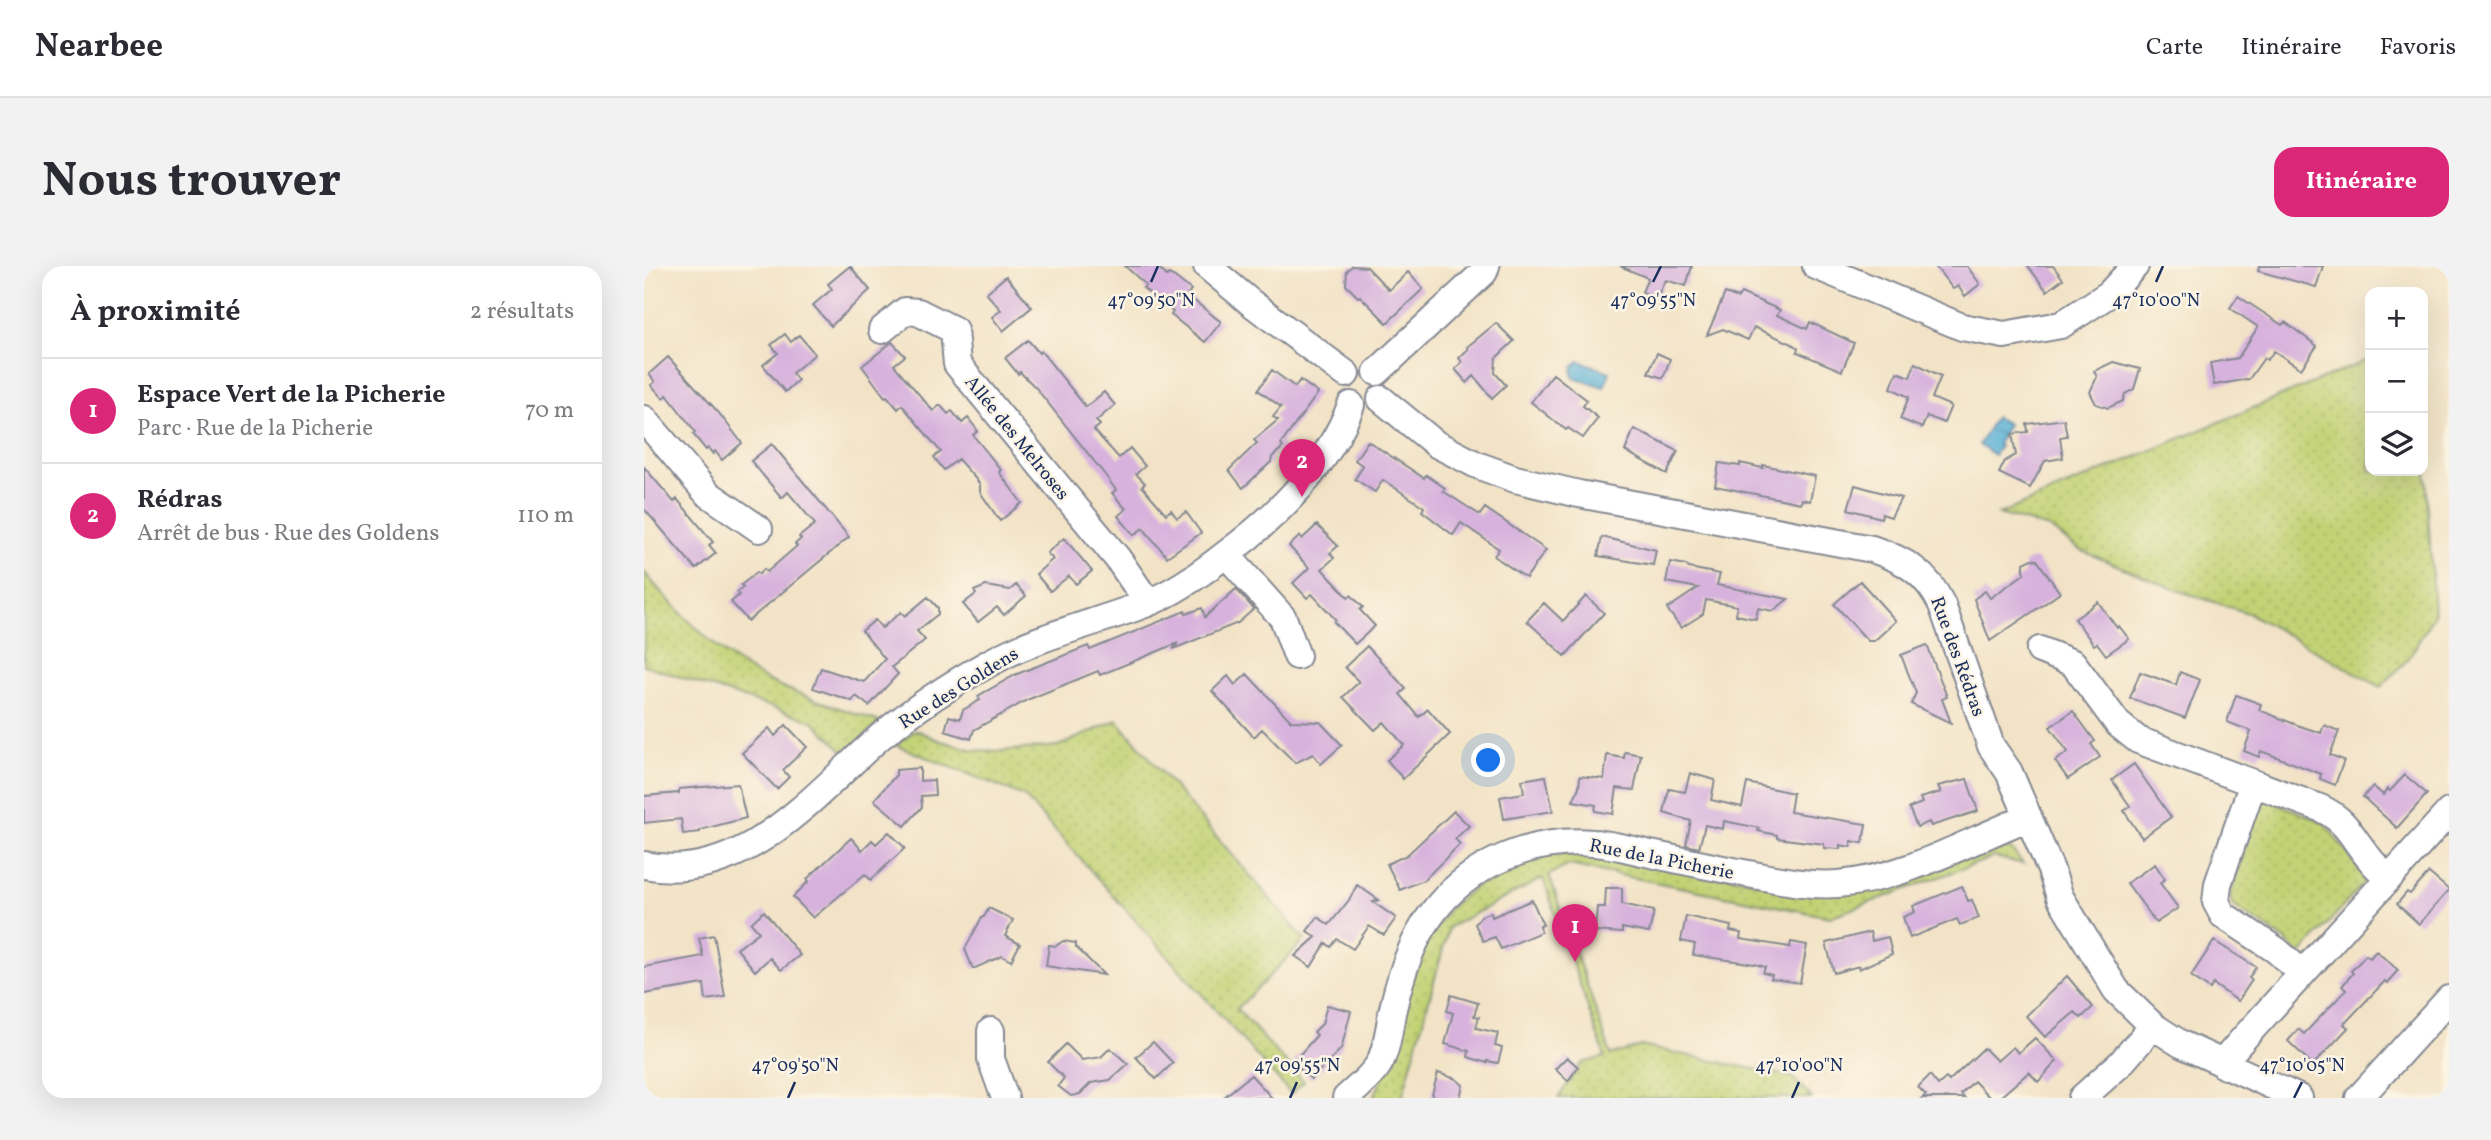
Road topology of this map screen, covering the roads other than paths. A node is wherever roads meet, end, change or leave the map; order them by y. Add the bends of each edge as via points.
1 (1207, 266) edge
2 (1486, 266) edge
3 (1816, 266) edge
4 (2135, 266) edge
5 (882, 330) dead end
6 (1377, 372) junction
7 (1346, 374) junction
8 (1381, 399) junction
9 (1351, 405) junction
10 (644, 419) edge
11 (759, 529) dead end
12 (1226, 554) junction
13 (1148, 603) junction
14 (2040, 650) dead end
15 (1297, 656) dead end
16 (2253, 783) junction
17 (2449, 812) edge
18 (2027, 817) junction
19 (644, 865) edge
20 (2389, 878) junction
21 (2302, 973) junction
22 (2449, 999) edge
23 (2153, 1026) junction
24 (991, 1031) dead end
25 (2225, 1066) junction
26 (1005, 1098) edge
27 (1346, 1098) edge
28 (2082, 1098) edge
29 (2299, 1098) edge
30 (2359, 1098) edge

1 - 7 street
2 - 6 street
3 - 4 street via 1962,327 2004,335 2061,325 2109,294
5 - 13 street, Allée des Melroses via 905,311 918,312 954,330 957,364 1118,559
6 - 7 street via 1364,366
6 - 8 street via 1383,382
7 - 9 street via 1342,394
8 - 9 street via 1363,409
8 - 18 street, Rue des Rédras via 1436,444 1515,479 1872,549 1920,572 1942,605 1991,746 2009,772
9 - 12 street, Rue des Goldens via 1316,466 1261,525
10 - 11 street via 707,493
12 - 13 street, Rue des Goldens
12 - 15 street via 1283,618
13 - 19 street, Rue des Goldens via 1060,631 991,662 891,729 775,831 736,855 697,865
14 - 16 street via 2073,663 2118,724 2138,740
16 - 20 street via 2335,816
16 - 21 street via 2216,902 2223,915
17 - 20 street
18 - 23 street, Rue des Rédras via 2060,897 2101,968 2116,990
18 - 27 street, Rue de la Picherie via 1900,871 1839,884 1766,877 1594,843 1548,845 1503,857 1458,886 1424,923 1400,974 1380,1062
20 - 21 street
21 - 25 street via 2237,1046
22 - 30 street
23 - 25 street, Rue des Rédras
23 - 28 street
24 - 26 street via 991,1059
25 - 29 street, Rue des Rédras

